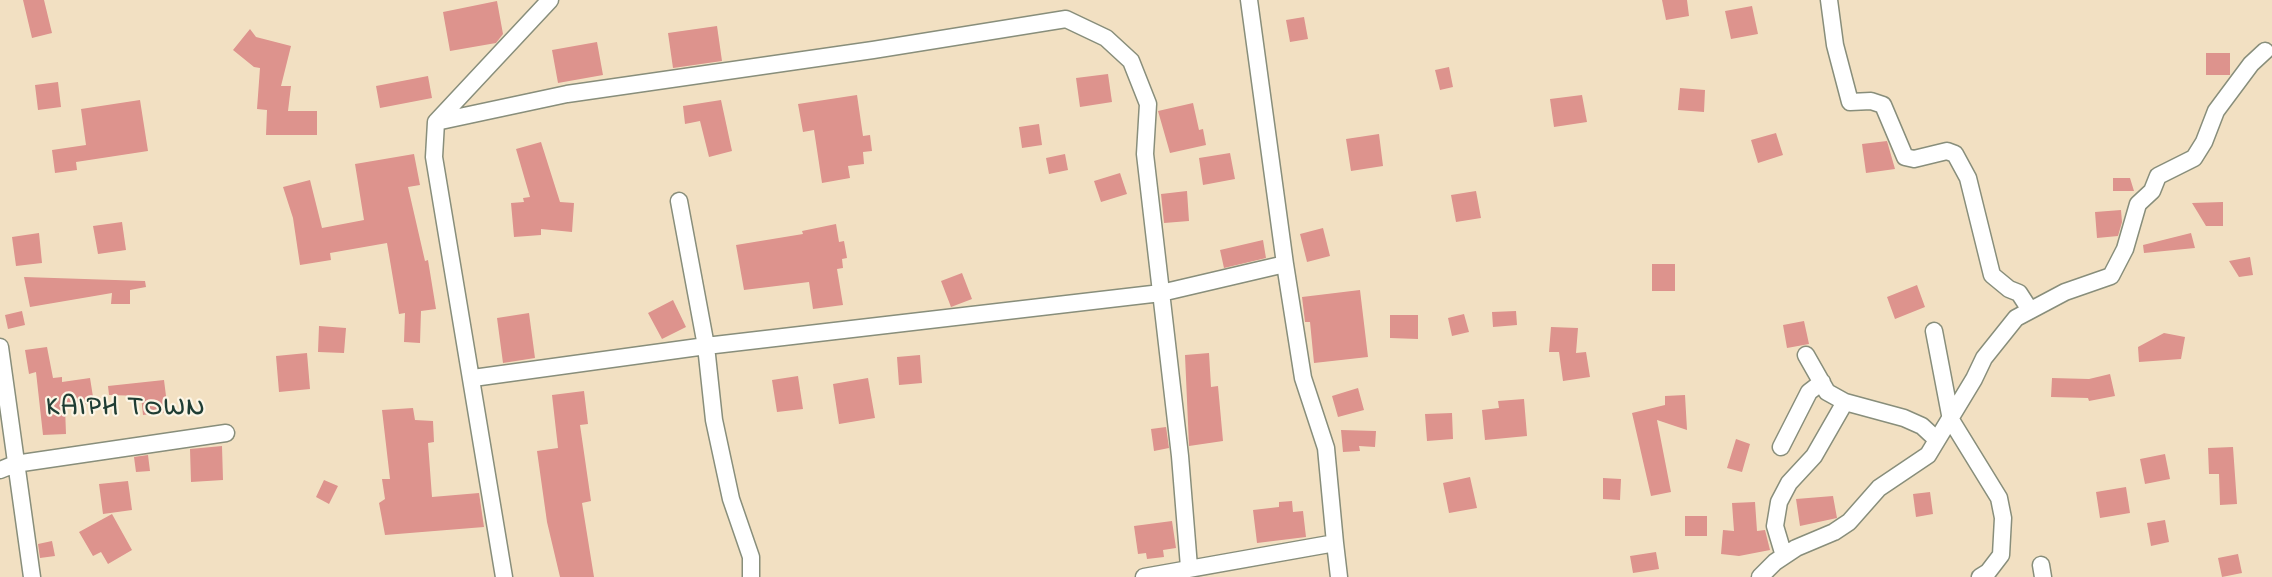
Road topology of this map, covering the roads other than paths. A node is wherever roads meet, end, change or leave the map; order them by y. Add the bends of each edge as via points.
1 (550, 0) edge
2 (1249, 0) edge
3 (1829, 0) edge
4 (2265, 51) dead end
5 (436, 122) junction
6 (679, 201) dead end
7 (1285, 264) junction
8 (1161, 292) junction
9 (2030, 310) junction
10 (1934, 331) dead end
11 (706, 346) junction
12 (0, 347) edge
13 (1806, 355) dead end
14 (473, 378) junction
15 (1822, 382) junction
16 (1845, 402) junction
17 (1951, 420) junction
18 (226, 433) dead end
19 (1936, 439) junction
20 (1781, 447) dead end
21 (8, 467) edge
22 (1335, 543) junction
23 (1784, 556) junction
24 (1189, 567) junction
25 (32, 577) edge
26 (504, 577) edge
27 (751, 577) edge
28 (1144, 577) edge
29 (1339, 577) edge
30 (1760, 577) edge
31 (1980, 577) edge

1 - 5 street
2 - 7 street
3 - 9 street via 1835,45 1850,102 1883,105 1905,157 1914,159 1947,151 1955,154 1968,178 1992,275 2019,293
4 - 9 street via 2216,111 2194,158 2158,176 2152,191 2138,204 2125,249 2111,276 2065,292
5 - 8 street via 567,94 1066,19 1106,38 1131,61 1148,104 1145,154
5 - 14 street via 434,157
6 - 11 street
7 - 8 street
7 - 22 street via 1303,378 1326,448
8 - 11 street
8 - 24 street
9 - 17 street via 2016,318 1984,358
10 - 17 street
11 - 14 street
11 - 27 street via 714,420 731,499 751,557
12 - 21 street
13 - 15 street
14 - 26 street
15 - 16 street via 1827,392
15 - 20 street via 1809,392
16 - 19 street via 1904,418 1922,426
16 - 23 street via 1814,456 1789,483 1779,502 1775,526
17 - 19 street
17 - 31 street via 1999,498 2003,518 2001,555
18 - 21 street
19 - 23 street via 1928,455 1879,488 1849,522
21 - 25 street
22 - 24 street
22 - 29 street
23 - 30 street
24 - 28 street

